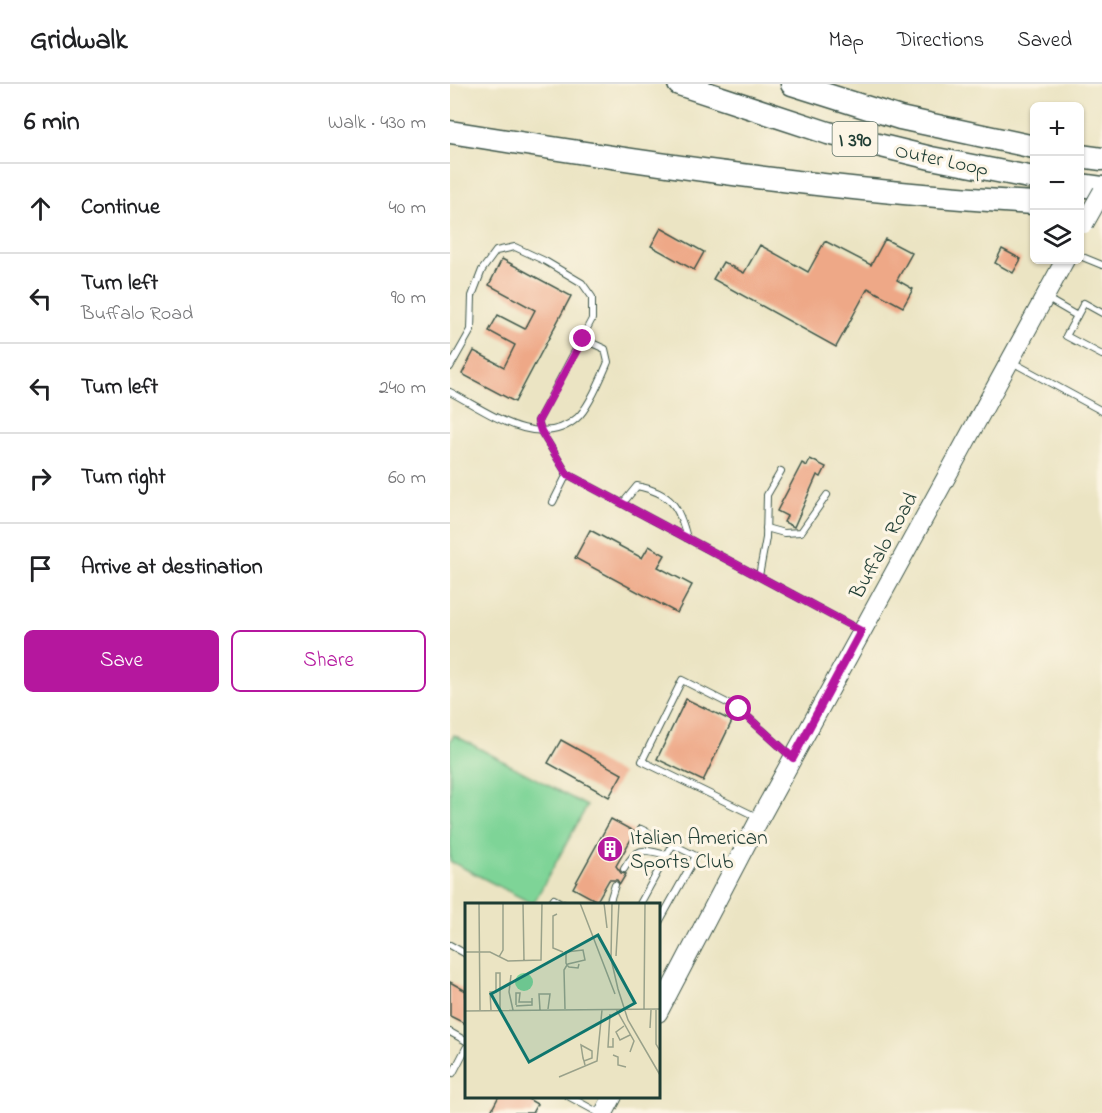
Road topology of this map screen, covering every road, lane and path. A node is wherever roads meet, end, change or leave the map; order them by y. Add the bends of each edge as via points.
1 (679, 84) edge
2 (792, 84) edge
3 (450, 132) edge
4 (1030, 146) edge
5 (1084, 157) edge
6 (1102, 159) edge
7 (1030, 177) edge
8 (1084, 185) edge
9 (1102, 190) edge
10 (1030, 203) edge
11 (1102, 207) edge
12 (1084, 217) edge
13 (1084, 219) edge
14 (1084, 258) edge
15 (1063, 264) edge
16 (1102, 265) edge
17 (1045, 297) junction
18 (1102, 313) edge
19 (1077, 315) junction
20 (583, 339) junction
21 (1102, 355) edge
22 (1009, 360) junction
23 (450, 367) edge
24 (450, 392) edge
25 (1102, 411) edge
26 (541, 431) junction
27 (781, 471) dead end
28 (567, 474) junction
29 (827, 495) dead end
30 (553, 502) dead end
31 (622, 503) junction
32 (766, 528) junction
33 (687, 538) junction
34 (759, 576) junction
35 (861, 631) junction
36 (793, 758) junction
37 (760, 818) junction
38 (641, 829) dead end
39 (673, 844) junction
40 (667, 855) junction
41 (624, 869) dead end
42 (615, 885) dead end
43 (609, 903) edge
44 (641, 903) edge
45 (660, 920) edge
46 (450, 945) edge
47 (465, 953) edge
48 (664, 990) edge
49 (660, 1005) edge
50 (450, 1032) edge
51 (465, 1040) edge
52 (465, 1050) edge
53 (451, 1075) edge
54 (572, 1098) edge
55 (612, 1098) edge
56 (599, 1113) edge
57 (604, 1113) edge

1 - 7 highway, Outer Loop / I 390 via 828,133
2 - 4 highway, Outer Loop / I 390 via 900,117
3 - 10 highway via 849,189
5 - 6 highway
8 - 9 highway
9 - 12 main road, bridge
11 - 13 highway
14 - 16 lane
15 - 17 main road, Buffalo Road
17 - 19 lane
17 - 22 main road, Buffalo Road
18 - 19 lane via 1084,303
19 - 21 lane via 1066,336
20 - 23 lane via 591,319 592,297 582,283 515,247 496,251 482,270 472,296 471,330
20 - 26 lane via 538,421
20 - 26 lane via 604,349 608,362 578,418
22 - 25 lane
22 - 35 main road, Buffalo Road
24 - 26 lane via 523,429
26 - 28 lane
27 - 32 lane via 767,495
28 - 30 lane
28 - 31 lane
29 - 32 lane via 801,532
31 - 33 lane
31 - 33 lane via 638,486 656,490 672,501 682,515
32 - 34 lane
33 - 34 lane
34 - 35 lane
35 - 36 main road, Buffalo Road
36 - 37 main road, Buffalo Road
36 - 37 lane via 739,709 682,680 642,761
37 - 48 main road, Buffalo Road
38 - 39 lane
39 - 40 lane
39 - 45 lane via 696,856
40 - 41 lane via 645,849 632,855
40 - 44 lane
42 - 43 lane
46 - 47 lane
48 - 49 main road, Buffalo Road
50 - 51 lane
52 - 53 lane
54 - 56 lane
55 - 57 main road

